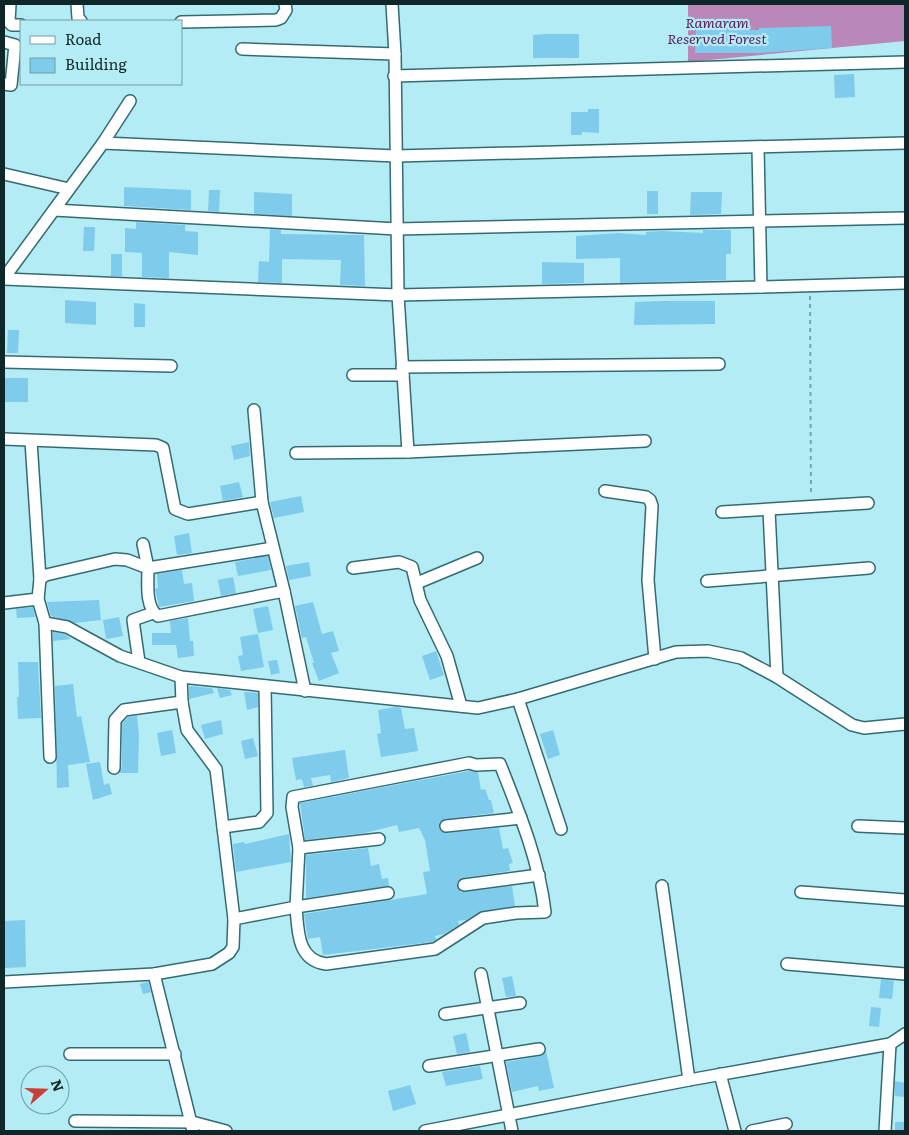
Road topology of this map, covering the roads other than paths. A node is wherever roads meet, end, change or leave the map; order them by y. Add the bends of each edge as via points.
1 (10, 4) edge
2 (77, 4) edge
3 (285, 4) edge
4 (392, 4) edge
5 (80, 20) edge
6 (182, 22) edge
7 (20, 25) edge
8 (4, 42) edge
9 (242, 49) dead end
10 (395, 54) junction
11 (905, 62) edge
12 (394, 76) junction
13 (4, 84) edge
14 (130, 100) dead end
15 (103, 143) junction
16 (905, 143) edge
17 (758, 148) junction
18 (396, 156) junction
19 (4, 174) edge
20 (70, 189) junction
21 (54, 210) junction
22 (905, 218) edge
23 (761, 222) junction
24 (397, 229) junction
25 (4, 278) edge
26 (905, 283) edge
27 (761, 287) junction
28 (398, 295) junction
29 (4, 362) edge
30 (719, 364) dead end
31 (171, 366) dead end
32 (403, 371) junction
33 (353, 375) dead end
34 (254, 410) dead end
35 (4, 439) edge
36 (31, 441) junction
37 (645, 441) dead end
38 (408, 452) junction
39 (296, 453) dead end
40 (605, 491) dead end
41 (262, 502) junction
42 (868, 502) dead end
43 (769, 510) junction
44 (722, 512) dead end
45 (143, 544) dead end
46 (273, 548) junction
47 (476, 558) dead end
48 (148, 568) junction
49 (353, 568) dead end
50 (870, 568) dead end
51 (774, 576) junction
52 (40, 579) junction
53 (707, 581) dead end
54 (417, 584) junction
55 (284, 591) junction
56 (38, 599) junction
57 (4, 602) edge
58 (153, 613) junction
59 (45, 623) junction
60 (655, 659) junction
61 (139, 662) junction
62 (777, 676) junction
63 (181, 677) junction
64 (265, 686) junction
65 (305, 691) junction
66 (518, 699) junction
67 (182, 702) junction
68 (461, 706) junction
69 (905, 724) edge
70 (50, 757) dead end
71 (114, 768) dead end
72 (521, 818) junction
73 (446, 826) dead end
74 (858, 826) dead end
75 (223, 827) junction
76 (905, 828) edge
77 (561, 829) dead end
78 (379, 838) dead end
79 (299, 848) junction
80 (540, 875) junction
81 (464, 885) dead end
82 (662, 886) dead end
83 (801, 892) dead end
84 (388, 894) dead end
85 (905, 900) edge
86 (296, 907) junction
87 (234, 919) junction
88 (787, 964) dead end
89 (154, 974) junction
90 (481, 974) dead end
91 (905, 974) edge
92 (4, 982) edge
93 (520, 1002) dead end
94 (488, 1007) junction
95 (445, 1014) dead end
96 (905, 1034) edge
97 (890, 1044) junction
98 (539, 1050) dead end
99 (70, 1054) dead end
100 (175, 1054) junction
101 (497, 1057) junction
102 (429, 1066) dead end
103 (720, 1074) junction
104 (689, 1080) junction
105 (509, 1115) junction
106 (75, 1121) dead end
107 (786, 1124) dead end
108 (193, 1127) edge
109 (226, 1131) edge
110 (425, 1131) edge
111 (512, 1131) edge
112 (735, 1131) edge
113 (752, 1131) edge
114 (885, 1131) edge

1 - 7 street via 9,22
2 - 5 street
3 - 6 street via 286,10 276,20
4 - 10 street
8 - 13 street via 15,45 11,85
9 - 10 street
10 - 12 street
11 - 12 street
12 - 18 street
14 - 15 street
15 - 18 street
15 - 20 street
16 - 17 street
17 - 18 street
17 - 23 street
18 - 24 street
19 - 20 street
20 - 21 street
21 - 24 street
21 - 25 street
22 - 23 street
23 - 24 street
23 - 27 street
24 - 28 street
25 - 28 street
26 - 27 street
27 - 28 street
28 - 32 street
29 - 31 street
30 - 32 street
32 - 33 street
32 - 38 street
34 - 41 street
35 - 36 street
36 - 41 street via 156,445 162,448 175,509 180,512 188,514
36 - 52 street
37 - 38 street
38 - 39 street
40 - 60 street via 646,497 652,506 648,595
41 - 46 street
42 - 43 street
43 - 44 street
43 - 51 street
45 - 48 street
46 - 48 street
46 - 55 street
47 - 54 street
48 - 52 street via 115,559
48 - 58 street
49 - 54 street via 407,563 412,567
50 - 51 street
51 - 53 street
51 - 62 street
52 - 56 street
54 - 68 street via 420,600 447,656
55 - 58 street via 164,615
55 - 65 street
56 - 57 street
56 - 59 street
58 - 61 street via 133,620
59 - 61 street via 67,627 120,656
59 - 70 street
60 - 62 street via 676,652 708,652 741,658
60 - 66 street
61 - 63 street
62 - 69 street via 852,725 864,728
63 - 64 street
63 - 67 street
64 - 65 street
64 - 75 street via 267,813 259,822
65 - 68 street
66 - 68 street via 478,708
66 - 77 street
67 - 71 street via 124,710 118,714 115,720
67 - 75 street via 187,730 216,769
72 - 73 street
72 - 79 street via 500,764 469,763 294,796 292,803
72 - 80 street
74 - 76 street
75 - 87 street
78 - 79 street
79 - 86 street
80 - 81 street
80 - 86 street via 544,912 483,918 435,949 385,957 336,963 315,961 299,942
82 - 104 street
83 - 85 street
84 - 86 street
86 - 87 street
87 - 89 street via 233,947 221,960
88 - 91 street
89 - 92 street
89 - 100 street
90 - 94 street
93 - 94 street
94 - 95 street
94 - 101 street
96 - 97 street
97 - 103 street
97 - 114 street
98 - 101 street
99 - 100 street
100 - 108 street
101 - 102 street
101 - 105 street
103 - 104 street
103 - 112 street
104 - 105 street
105 - 110 street
105 - 111 street
106 - 108 street
107 - 113 street
108 - 109 street

